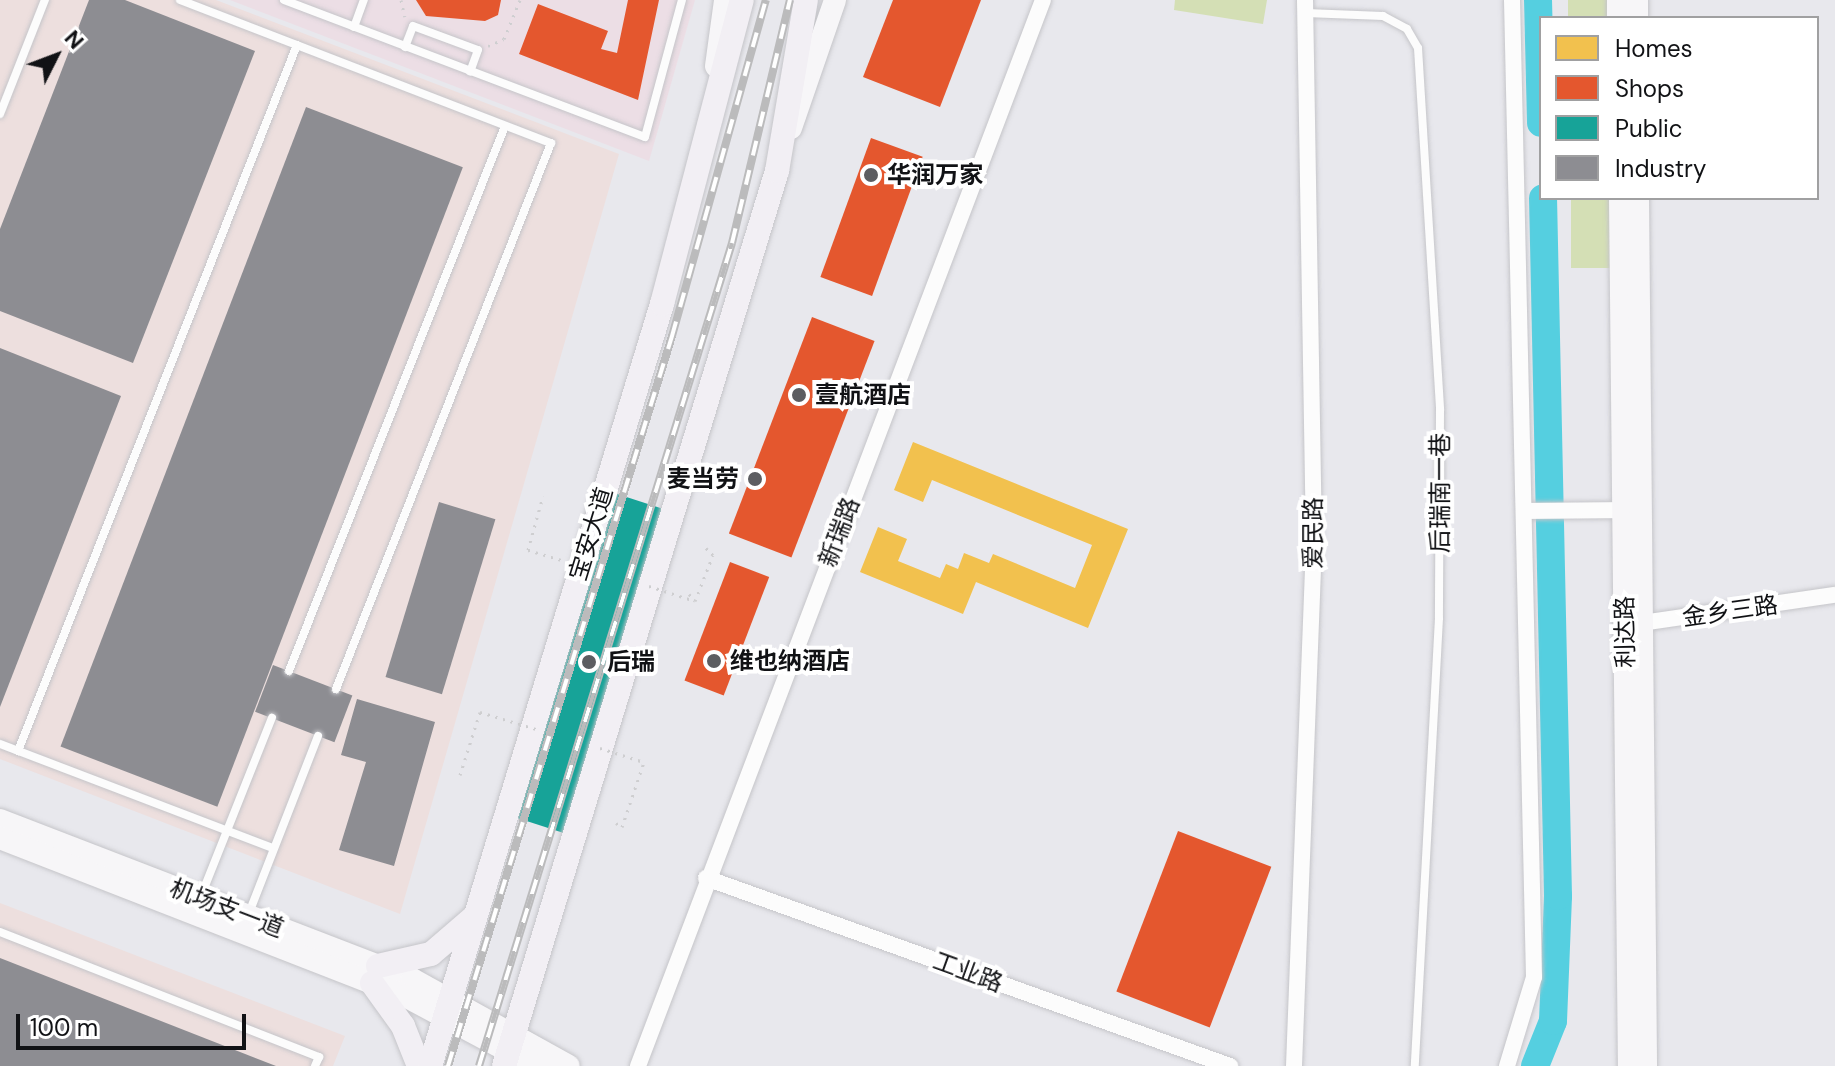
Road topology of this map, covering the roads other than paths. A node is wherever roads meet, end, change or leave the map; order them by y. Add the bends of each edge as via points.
1 (45, 0) edge
2 (180, 0) edge
3 (284, 0) edge
4 (364, 0) edge
5 (682, 0) edge
6 (725, 0) edge
7 (742, 0) edge
8 (806, 0) edge
9 (835, 0) edge
10 (1043, 0) edge
11 (1512, 0) edge
12 (1305, 6) edge
13 (354, 27) junction
14 (297, 45) junction
15 (405, 47) junction
16 (470, 72) junction
17 (0, 114) edge
18 (505, 126) junction
19 (706, 140) junction
20 (777, 171) junction
21 (1620, 200) edge
22 (1638, 200) edge
23 (1624, 510) junction
24 (1529, 511) junction
25 (1835, 595) edge
26 (1633, 624) junction
27 (289, 671) dead end
28 (336, 689) dead end
29 (272, 718) dead end
30 (318, 736) dead end
31 (0, 744) edge
32 (18, 751) junction
33 (0, 820) edge
34 (227, 830) junction
35 (0, 838) edge
36 (273, 848) junction
37 (706, 878) junction
38 (197, 906) junction
39 (480, 906) junction
40 (244, 924) junction
41 (0, 932) edge
42 (375, 974) junction
43 (450, 1007) junction
44 (510, 1051) edge
45 (315, 1066) edge
46 (419, 1066) edge
47 (430, 1066) edge
48 (536, 1066) edge
49 (569, 1066) edge
50 (638, 1066) edge
51 (1230, 1066) edge
52 (1294, 1066) edge
53 (1415, 1066) edge
54 (1507, 1066) edge
55 (1629, 1066) edge
56 (1646, 1066) edge

1 - 17 lane
2 - 14 lane
3 - 13 lane
4 - 13 lane
5 - 16 lane via 645,137
6 - 19 street
7 - 19 main road, 宝安大道
8 - 20 main road
9 - 20 street
10 - 37 street, 新瑞路
11 - 24 street
12 - 52 street, 爱民路 via 1314,543
12 - 53 lane, 后瑞南一巷 via 1383,16 1407,29 1418,48 1440,425 1439,618
13 - 15 lane
14 - 18 lane
14 - 32 lane
15 - 16 lane
15 - 16 lane via 413,26 478,50
18 - 27 lane
18 - 28 lane via 551,143
19 - 39 main road, 宝安大道
20 - 44 main road
21 - 23 street, 利达路
22 - 26 street, 利达路
23 - 24 street
23 - 26 street, 利达路
24 - 54 street via 1534,977
25 - 26 street, 金乡三路
26 - 55 street, 利达路
26 - 56 street, 利达路
29 - 34 lane
30 - 36 lane
31 - 32 lane
32 - 34 lane
33 - 38 street, 机场支一道
34 - 36 lane
34 - 38 lane
35 - 38 street, 机场支一道
36 - 40 lane
37 - 50 street, 新瑞路
37 - 51 street, 工业路
38 - 40 street, 机场支一道
39 - 42 main road via 431,954
39 - 43 main road, 宝安大道
40 - 42 street, 机场支一道
41 - 45 lane via 319,1057
42 - 43 street, 机场支一道
42 - 46 main road
43 - 44 street, 机场支一道
43 - 47 main road, 宝安大道
44 - 48 street
44 - 49 street

